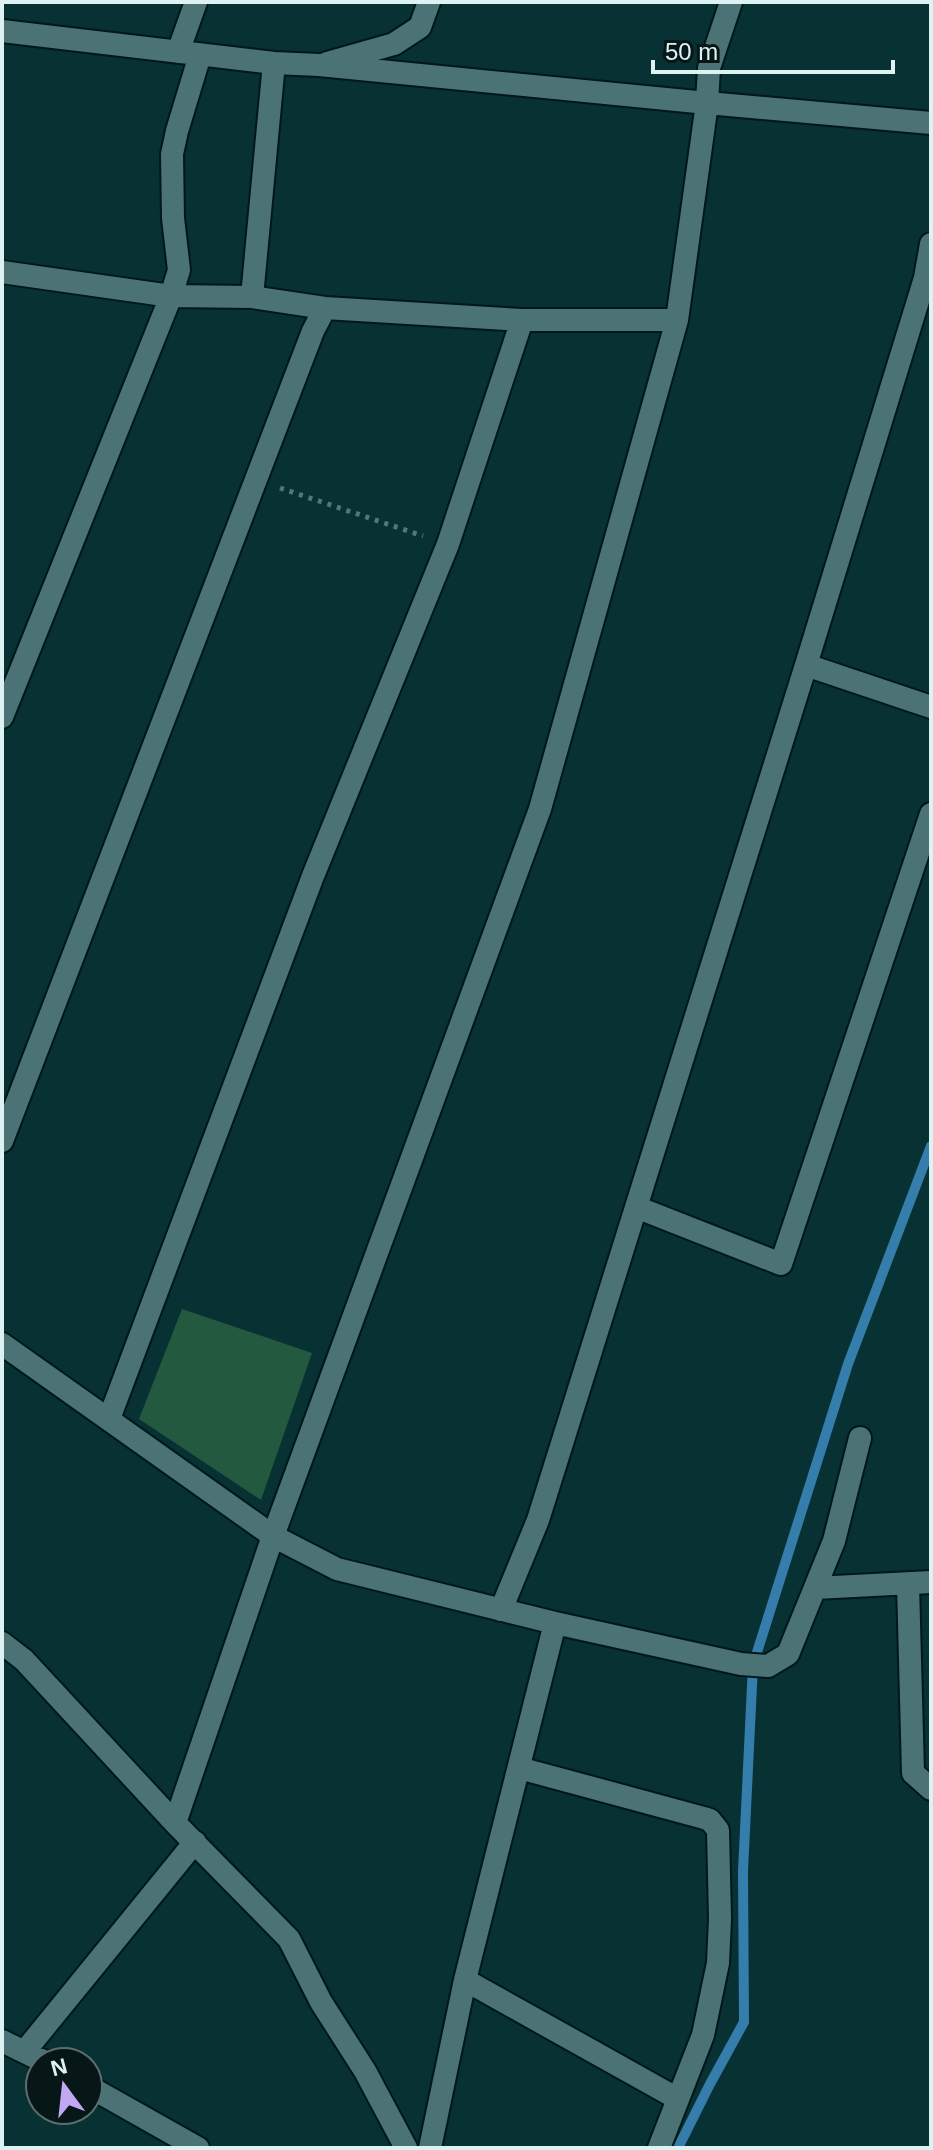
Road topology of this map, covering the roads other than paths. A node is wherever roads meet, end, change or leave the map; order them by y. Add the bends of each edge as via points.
1 (196, 2) edge
2 (429, 2) edge
3 (731, 2) edge
4 (2, 31) edge
5 (189, 54) junction
6 (274, 63) junction
7 (319, 65) junction
8 (707, 103) junction
9 (931, 123) edge
10 (931, 244) edge
11 (2, 272) edge
12 (171, 296) junction
13 (252, 297) junction
14 (325, 308) junction
15 (522, 320) junction
16 (677, 320) junction
17 (806, 665) junction
18 (931, 707) edge
19 (2, 717) edge
20 (931, 814) edge
21 (2, 1141) edge
22 (636, 1207) junction
23 (2, 1344) edge
24 (109, 1419) junction
25 (860, 1438) dead end
26 (273, 1536) junction
27 (931, 1582) edge
28 (908, 1584) junction
29 (815, 1588) junction
30 (501, 1610) junction
31 (555, 1623) junction
32 (2, 1643) edge
33 (519, 1768) junction
34 (931, 1789) edge
35 (175, 1823) junction
36 (195, 1842) junction
37 (465, 1980) junction
38 (2, 2041) edge
39 (29, 2046) edge
40 (24, 2051) edge
41 (104, 2095) edge
42 (678, 2099) junction
43 (198, 2148) edge
44 (406, 2148) edge
45 (430, 2148) edge
46 (659, 2148) edge

1 - 5 street
2 - 7 street via 420,27 394,44
3 - 8 street via 709,68
4 - 5 street
5 - 6 street
5 - 12 street via 172,154 179,270
6 - 7 street
6 - 13 street
7 - 8 street
8 - 9 street
8 - 16 street
10 - 17 street
11 - 12 street
12 - 13 street
12 - 19 street
13 - 14 street
14 - 15 street
14 - 21 street
15 - 16 street
15 - 24 street via 448,544 313,876
16 - 26 street via 540,809
17 - 18 street
17 - 22 street
20 - 22 street via 781,1264
22 - 30 street via 538,1520
23 - 24 street
24 - 26 street
25 - 29 street via 834,1541
26 - 30 street via 337,1569
26 - 35 street
27 - 28 street
28 - 29 street
28 - 34 street via 913,1773
29 - 31 street via 788,1654 768,1666
30 - 31 street
31 - 33 street
32 - 35 street via 24,1660
33 - 37 street
33 - 42 street via 704,1818 718,1830 718,1963 703,2035
35 - 36 street
36 - 39 street
36 - 44 street via 289,1939
37 - 42 street
37 - 45 street
38 - 40 street
41 - 43 street
42 - 46 street

